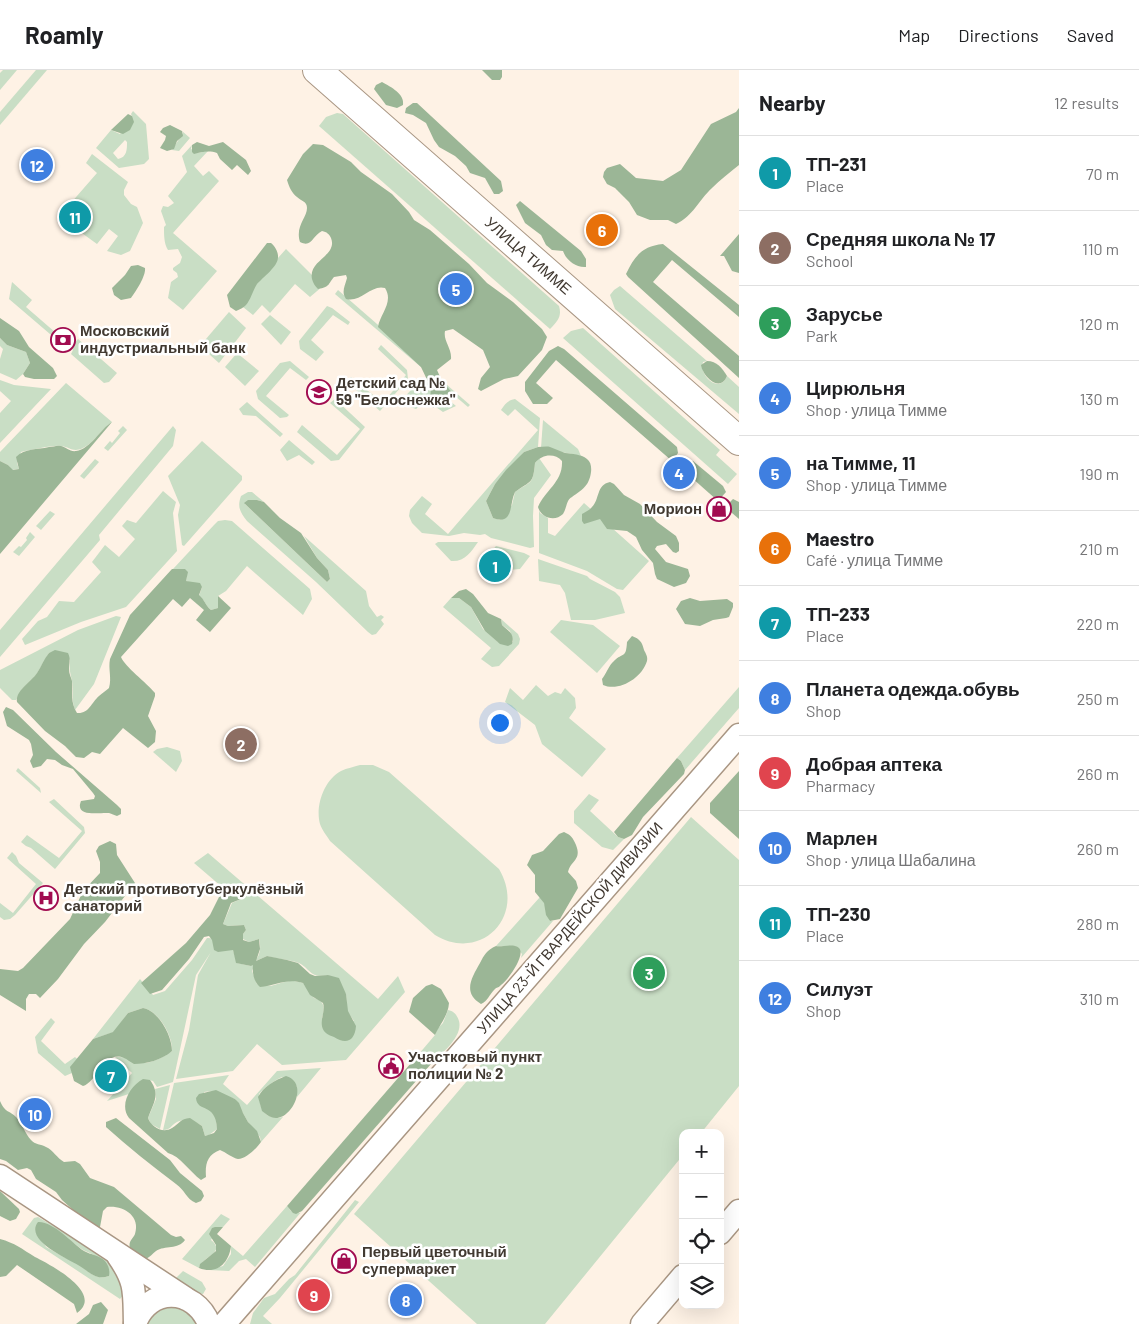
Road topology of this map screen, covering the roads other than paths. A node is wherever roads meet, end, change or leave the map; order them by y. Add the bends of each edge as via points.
1 (317, 70) edge
2 (739, 441) edge
3 (739, 735) edge
4 (0, 1176) edge
5 (739, 1211) edge
6 (724, 1228) edge
7 (116, 1253) junction
8 (679, 1281) edge
9 (243, 1302) junction
10 (199, 1311) edge
11 (135, 1324) edge
12 (224, 1324) edge
13 (642, 1324) edge

1 - 2 main road, УЛИЦА ТИММЕ
3 - 9 street, УЛИЦА 23-Й ГВАРДЕЙСКОЙ ДИВИЗИИ
4 - 7 street
5 - 6 street
7 - 10 street
7 - 11 street via 134,1289
8 - 13 street
9 - 10 street
9 - 12 street, УЛИЦА 23-Й ГВАРДЕЙСКОЙ ДИВИЗИИ
10 - 11 street via 168,1296 143,1309

